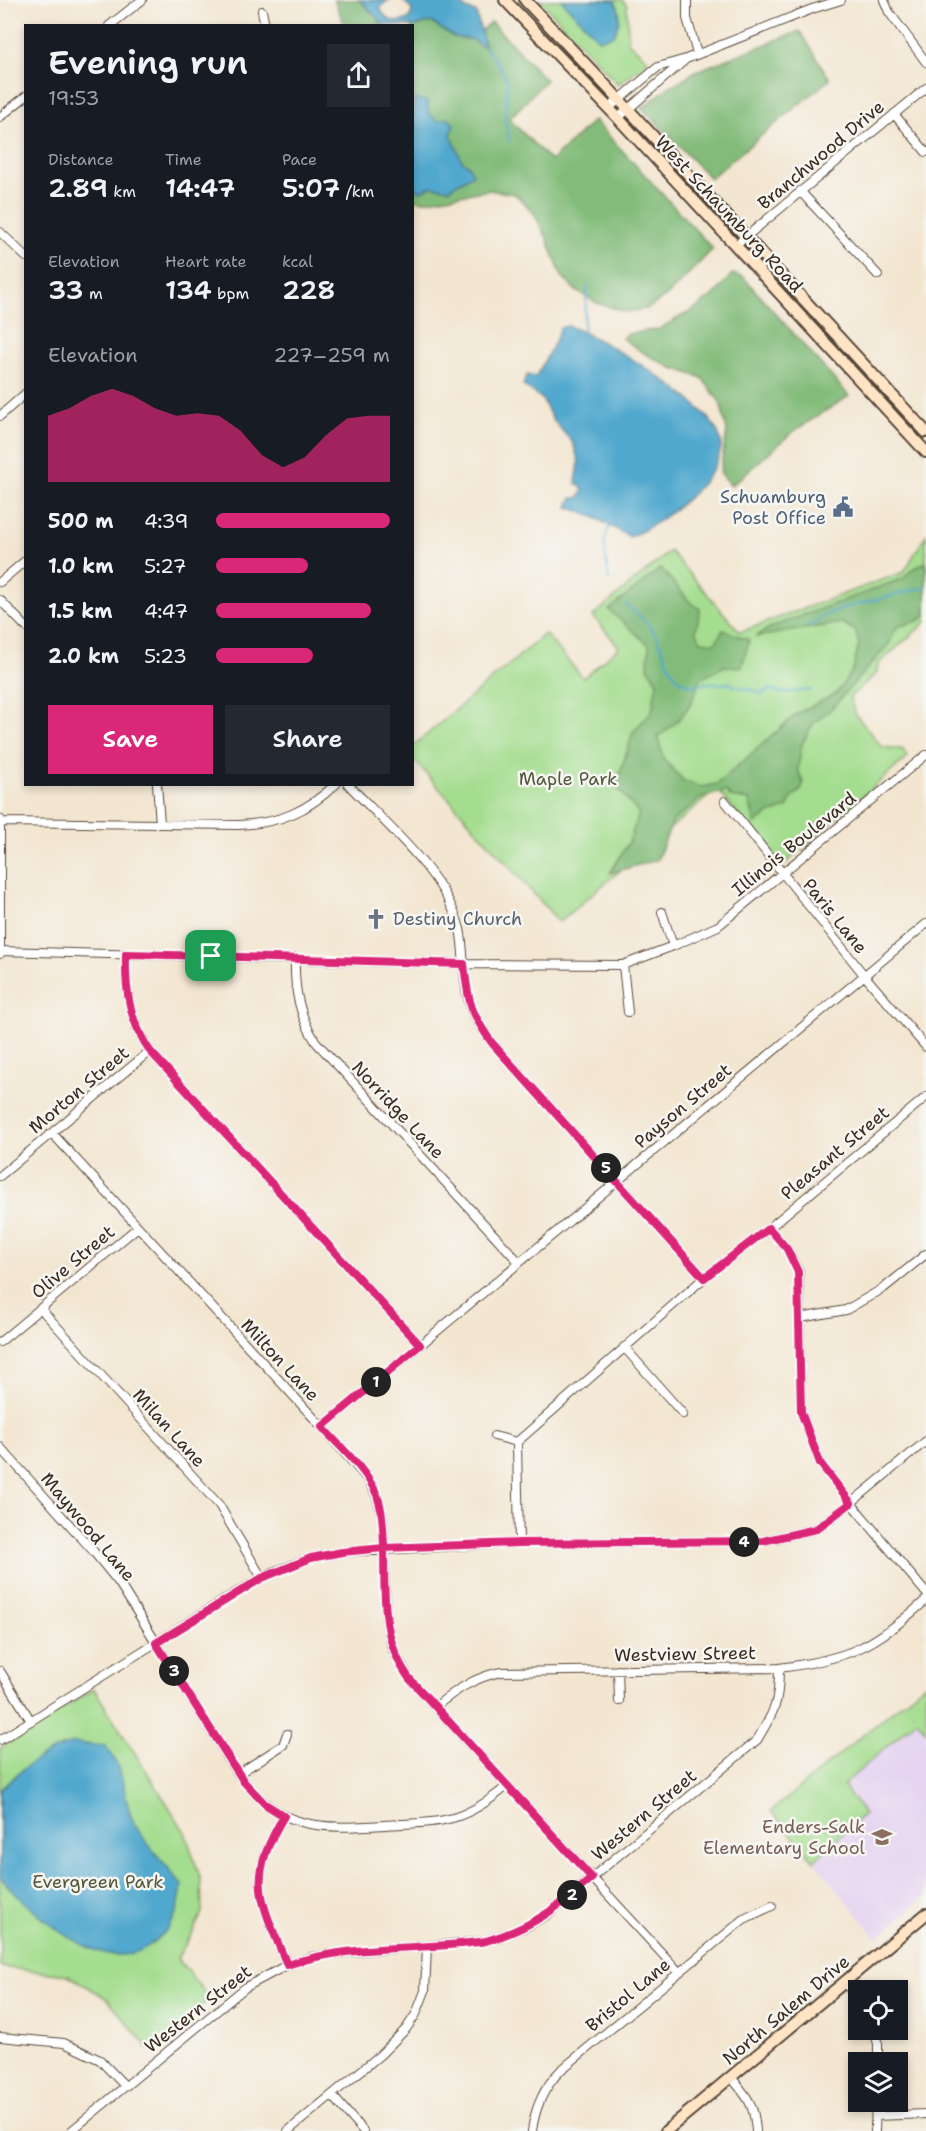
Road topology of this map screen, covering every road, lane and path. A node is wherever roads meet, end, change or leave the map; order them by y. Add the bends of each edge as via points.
1 (142, 0) edge
2 (505, 0) edge
3 (525, 0) edge
4 (687, 0) edge
5 (841, 0) edge
6 (884, 0) edge
7 (262, 11) dead end
8 (112, 24) edge
9 (265, 24) edge
10 (697, 54) junction
11 (686, 59) junction
12 (926, 62) edge
13 (926, 88) edge
14 (24, 98) edge
15 (619, 99) junction
16 (609, 108) junction
17 (627, 108) junction
18 (894, 114) junction
19 (0, 117) edge
20 (618, 117) junction
21 (926, 152) edge
22 (800, 191) junction
23 (0, 232) edge
24 (747, 237) junction
25 (736, 245) junction
26 (24, 255) edge
27 (878, 275) dead end
28 (24, 395) edge
29 (0, 416) edge
30 (926, 432) edge
31 (926, 452) edge
32 (24, 562) edge
33 (0, 582) edge
34 (0, 600) edge
35 (24, 625) edge
36 (926, 755) edge
37 (157, 786) edge
38 (334, 786) edge
39 (350, 786) edge
40 (725, 801) dead end
41 (0, 820) edge
42 (160, 823) junction
43 (782, 874) junction
44 (662, 912) dead end
45 (926, 924) edge
46 (673, 946) junction
47 (0, 952) edge
48 (126, 954) junction
49 (295, 958) junction
50 (464, 964) junction
51 (623, 965) junction
52 (864, 975) junction
53 (628, 1012) dead end
54 (926, 1047) edge
55 (150, 1051) junction
56 (926, 1097) edge
57 (52, 1133) junction
58 (0, 1176) edge
59 (617, 1181) junction
60 (138, 1227) junction
61 (769, 1228) junction
62 (926, 1254) edge
63 (519, 1262) junction
64 (704, 1278) junction
65 (41, 1309) junction
66 (800, 1318) junction
67 (0, 1342) edge
68 (420, 1345) junction
69 (624, 1347) junction
70 (683, 1414) dead end
71 (322, 1427) junction
72 (494, 1436) dead end
73 (926, 1441) edge
74 (517, 1442) junction
75 (0, 1447) edge
76 (851, 1503) junction
77 (519, 1543) junction
78 (384, 1548) junction
79 (262, 1578) junction
80 (926, 1593) edge
81 (926, 1600) edge
82 (156, 1643) junction
83 (779, 1668) junction
84 (618, 1670) junction
85 (0, 1671) edge
86 (619, 1701) dead end
87 (435, 1707) junction
88 (31, 1721) junction
89 (287, 1734) dead end
90 (0, 1740) edge
91 (238, 1774) junction
92 (507, 1786) junction
93 (284, 1816) junction
94 (592, 1878) junction
95 (772, 1906) dead end
96 (926, 1914) edge
97 (427, 1947) junction
98 (287, 1965) junction
99 (679, 1972) junction
100 (845, 1983) junction
101 (848, 1987) edge
102 (0, 2037) edge
103 (731, 2077) junction
104 (125, 2086) junction
105 (332, 2095) junction
106 (926, 2114) edge
107 (876, 2115) joint
108 (71, 2131) edge
109 (288, 2131) edge
110 (363, 2131) edge
111 (532, 2131) edge
112 (666, 2131) edge
113 (756, 2131) edge
114 (875, 2131) edge

1 - 8 street
2 - 16 main road, West Schaumburg Road
3 - 15 main road, West Schaumburg Road
4 - 10 street via 687,18
5 - 10 street
6 - 12 street
7 - 9 street
10 - 11 street
11 - 15 street via 658,67
11 - 17 street
13 - 18 street, Branchwood Drive
14 - 19 street
15 - 16 street
15 - 17 main road, West Schaumburg Road
16 - 20 main road, West Schaumburg Road
17 - 20 street
17 - 24 main road, West Schaumburg Road
18 - 21 street
18 - 22 street, Branchwood Drive
20 - 25 main road, West Schaumburg Road
22 - 24 street, Branchwood Drive
22 - 27 street
23 - 26 street
24 - 25 street, Branchwood Drive
24 - 30 main road, West Schaumburg Road
25 - 31 main road, West Schaumburg Road
28 - 29 street
32 - 33 street
34 - 35 street
36 - 43 street, Illinois Boulevard
37 - 42 street
38 - 42 street via 312,804 264,823
39 - 50 street via 429,871 447,897 460,930
40 - 43 street, Paris Lane
41 - 42 street
41 - 47 street
43 - 46 street, Illinois Boulevard via 718,926
43 - 52 street, Paris Lane
44 - 46 street
45 - 52 street, Payson Street
46 - 51 street, Illinois Boulevard
47 - 48 street, Illinois Boulevard
48 - 49 street, Illinois Boulevard
48 - 55 street via 129,1007
49 - 50 street, Illinois Boulevard
49 - 63 street, Norridge Lane via 299,1005 316,1042
50 - 51 street, Illinois Boulevard
50 - 59 street via 468,998 482,1029
51 - 53 street
52 - 54 street, Paris Lane
52 - 59 street, Payson Street
55 - 57 street, Morton Street
55 - 68 street
56 - 61 street, Pleasant Street
57 - 58 street, Morton Street
57 - 60 street, Milton Lane
59 - 63 street, Payson Street
59 - 64 street
60 - 65 street, Olive Street
60 - 71 street, Milton Lane
61 - 64 street, Pleasant Street
61 - 66 street via 787,1249 798,1272
62 - 66 street via 884,1288 846,1310
63 - 68 street, Payson Street
64 - 69 street, Pleasant Street
65 - 67 street, Olive Street
65 - 79 street, Milan Lane via 219,1505
66 - 76 street via 801,1412 820,1463
68 - 71 street, Payson Street
69 - 70 street
69 - 74 street, Pleasant Street
71 - 78 street, Milton Lane via 375,1492 383,1519
72 - 74 street
73 - 76 street
74 - 77 street
75 - 82 street, Maywood Lane via 107,1568
76 - 77 street via 816,1529 763,1541
76 - 80 street
77 - 78 street
78 - 79 street via 311,1558
78 - 87 street, Milton Lane via 386,1618 392,1648 409,1678
79 - 82 street
81 - 83 street, Westview Street via 873,1643 818,1663
82 - 88 street
82 - 91 street, Maywood Lane
83 - 84 street, Westview Street
83 - 94 street, Western Street via 779,1697 757,1740
84 - 86 street
84 - 87 street, Westview Street via 501,1672 473,1680
85 - 88 street
87 - 92 street, Milton Lane
88 - 90 street
89 - 91 street via 283,1745
91 - 93 street, Maywood Lane via 259,1798
92 - 93 street, Maywood Lane via 465,1815 442,1821 331,1828
92 - 94 street, Milton Lane
93 - 98 street via 265,1850 260,1883 264,1906
94 - 97 street, Western Street via 547,1915 518,1931 486,1941
94 - 99 street, Milton Lane
95 - 99 street, Bristol Lane via 744,1919
96 - 100 main road, North Salem Drive
97 - 98 street, Western Street via 340,1953
97 - 105 street via 425,1991 411,2021 393,2043
98 - 104 street, Western Street via 246,1987
99 - 111 street, Bristol Lane via 555,2075 536,2108
100 - 101 street
100 - 103 main road, North Salem Drive
102 - 104 street via 64,2043 100,2060
103 - 112 main road, North Salem Drive
103 - 113 street via 754,2111
104 - 108 street, Western Street
105 - 109 street
105 - 110 street
106 - 107 street
107 - 114 street

